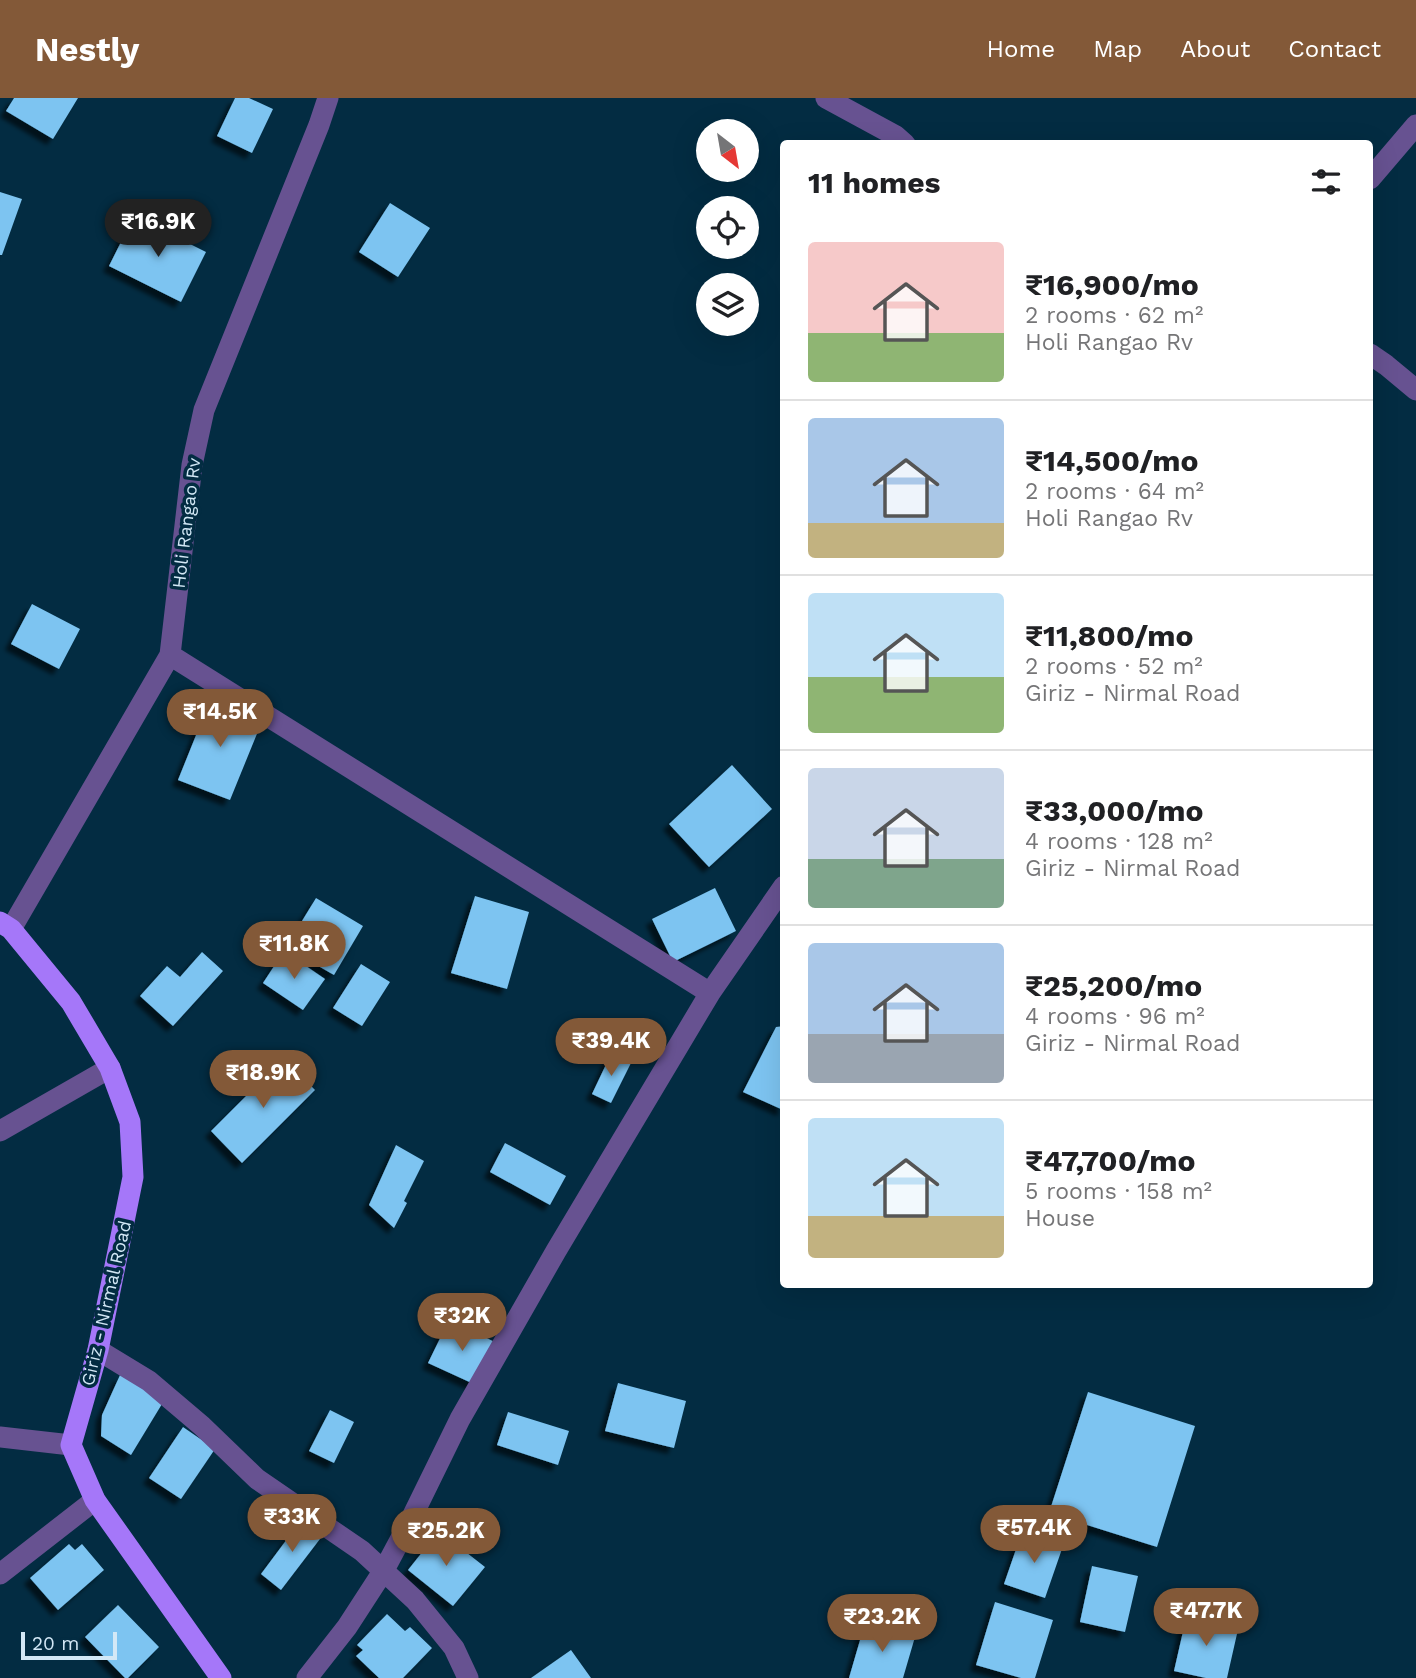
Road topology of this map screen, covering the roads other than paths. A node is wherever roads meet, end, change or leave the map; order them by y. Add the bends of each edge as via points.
1 (328, 98) edge
2 (826, 98) edge
3 (1416, 125) edge
4 (900, 140) edge
5 (1373, 175) edge
6 (1373, 356) edge
7 (1416, 390) edge
8 (170, 655) junction
9 (780, 892) edge
10 (6, 926) edge
11 (710, 993) junction
12 (110, 1068) junction
13 (0, 1131) edge
14 (98, 1350) junction
15 (0, 1437) edge
16 (71, 1445) junction
17 (95, 1500) junction
18 (384, 1570) junction
19 (0, 1574) edge
20 (222, 1678) edge
21 (307, 1678) edge
22 (468, 1678) edge

1 - 8 street, Holi Rangao Rv via 204,410 192,465
2 - 4 street
3 - 5 street
6 - 7 street
8 - 10 street, Holi Rangao Rv
8 - 11 street
9 - 11 street
10 - 12 main road, Giriz - Nirmal Road via 71,1002
11 - 18 street via 460,1419
12 - 13 street
12 - 14 main road, Giriz - Nirmal Road via 130,1122 133,1178
14 - 16 main road, Giriz - Nirmal Road
14 - 18 street via 149,1381 257,1479
15 - 16 street
16 - 17 main road
17 - 19 street
17 - 20 main road
18 - 21 street via 347,1628
18 - 22 street via 454,1648

